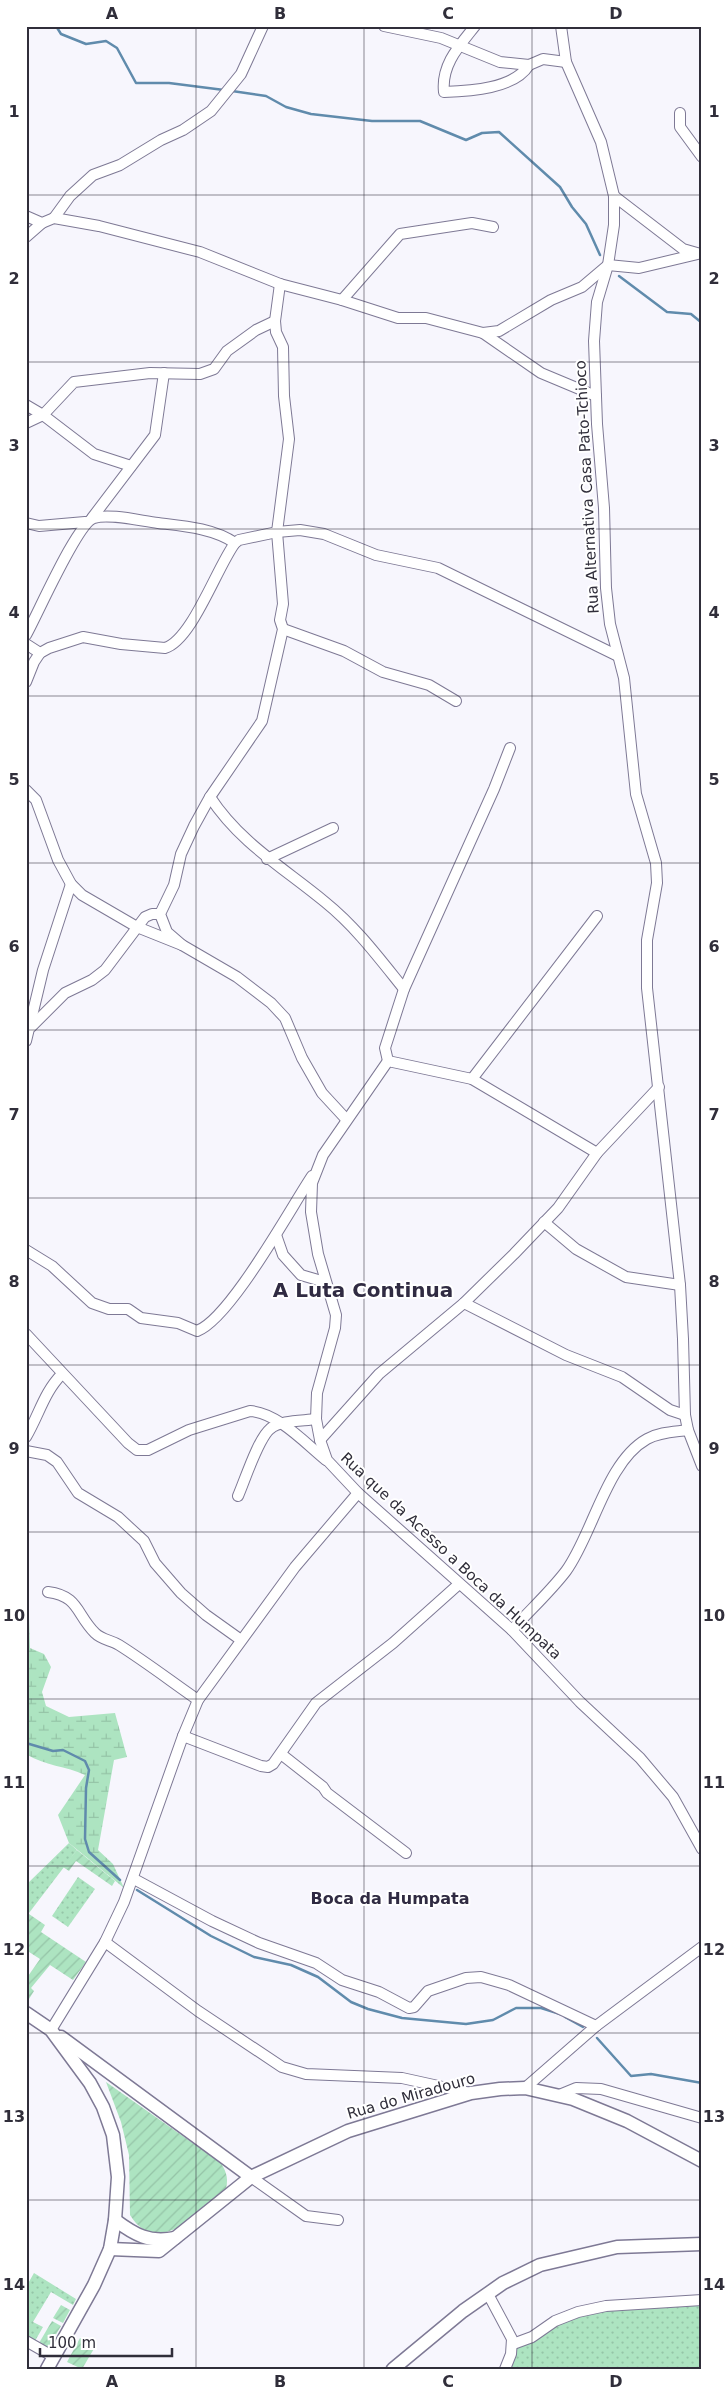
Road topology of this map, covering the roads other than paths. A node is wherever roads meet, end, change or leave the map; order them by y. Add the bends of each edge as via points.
1 (262, 26) edge
2 (384, 26) edge
3 (475, 26) edge
4 (561, 26) edge
5 (458, 46) junction
6 (566, 62) junction
7 (529, 65) junction
8 (680, 113) dead end
9 (702, 157) edge
10 (614, 196) junction
11 (26, 216) edge
12 (54, 218) junction
13 (42, 223) junction
14 (492, 226) dead end
15 (26, 238) edge
16 (702, 253) edge
17 (608, 265) junction
18 (280, 284) junction
19 (342, 300) junction
20 (275, 321) junction
21 (483, 333) junction
22 (164, 373) junction
23 (596, 396) junction
24 (26, 405) edge
25 (43, 415) junction
26 (26, 423) edge
27 (131, 466) junction
28 (89, 520) junction
29 (26, 523) edge
30 (277, 532) junction
31 (234, 543) junction
32 (283, 629) junction
33 (26, 636) edge
34 (26, 644) edge
35 (40, 653) junction
36 (618, 656) junction
37 (26, 682) edge
38 (456, 701) dead end
39 (510, 748) dead end
40 (26, 790) edge
41 (210, 797) junction
42 (333, 828) dead end
43 (267, 859) junction
44 (71, 884) junction
45 (160, 914) junction
46 (598, 916) dead end
47 (137, 927) junction
48 (182, 945) junction
49 (404, 989) junction
50 (29, 1025) edge
51 (26, 1041) edge
52 (388, 1061) junction
53 (472, 1079) junction
54 (659, 1087) junction
55 (346, 1119) junction
56 (597, 1153) junction
57 (317, 1168) junction
58 (544, 1222) junction
59 (276, 1235) junction
60 (26, 1250) edge
61 (325, 1282) junction
62 (680, 1285) junction
63 (464, 1304) junction
64 (26, 1334) edge
65 (62, 1374) junction
66 (685, 1415) junction
67 (316, 1419) junction
68 (281, 1424) junction
69 (688, 1430) junction
70 (26, 1437) edge
71 (320, 1440) junction
72 (26, 1451) edge
73 (327, 1460) junction
74 (702, 1466) edge
75 (358, 1493) junction
76 (238, 1496) dead end
77 (459, 1584) junction
78 (48, 1592) dead end
79 (512, 1630) junction
80 (241, 1640) junction
81 (198, 1700) junction
82 (183, 1736) junction
83 (281, 1754) junction
84 (702, 1849) edge
85 (406, 1853) dead end
86 (134, 1878) junction
87 (105, 1942) junction
88 (702, 1947) edge
89 (26, 2013) edge
90 (596, 2026) junction
91 (51, 2030) junction
92 (525, 2088) junction
93 (472, 2093) junction
94 (559, 2095) junction
95 (702, 2118) edge
96 (702, 2161) edge
97 (251, 2177) junction
98 (115, 2220) junction
99 (338, 2220) dead end
100 (175, 2238) junction
101 (702, 2244) edge
102 (110, 2248) junction
103 (488, 2294) junction
104 (702, 2300) edge
105 (26, 2341) edge
106 (513, 2344) junction
107 (54, 2357) junction
108 (47, 2369) edge
109 (393, 2369) edge
110 (505, 2369) edge

1 - 12 street via 241,74 210,111 120,165 93,175 70,196
2 - 5 street via 418,32
3 - 5 street
4 - 6 street, Rua Alternativa Casa Pato-Tchioco
5 - 7 street via 500,62
5 - 7 street via 446,68 444,92 496,86 526,71
6 - 7 street via 543,58
6 - 10 street, Rua Alternativa Casa Pato-Tchioco via 601,142
8 - 9 street via 680,127
10 - 16 street via 683,249
10 - 17 street, Rua Alternativa Casa Pato-Tchioco via 614,225
11 - 13 street
12 - 13 street
12 - 18 street via 200,252
13 - 15 street
14 - 19 street via 472,223 400,234
16 - 17 street via 639,268
17 - 21 street via 582,287 551,300 499,330
17 - 23 street, Rua Alternativa Casa Pato-Tchioco via 597,302 594,341
18 - 19 street
18 - 20 street
19 - 21 street via 398,318 426,318
20 - 22 street via 227,351 214,369 200,374
20 - 30 street via 282,347 289,439
21 - 23 street via 541,373
22 - 25 street via 74,382
22 - 27 street via 155,435
23 - 36 street, Rua Alternativa Casa Pato-Tchioco via 606,588
24 - 25 street
25 - 26 street
25 - 27 street via 94,454
27 - 28 street
28 - 29 street via 39,526
28 - 31 street via 102,516 195,529 226,537
28 - 33 street via 71,546
30 - 31 street
30 - 32 street
30 - 36 street via 300,530 324,534 376,555 438,568
31 - 35 street via 185,631 172,646 121,644 83,637
32 - 38 street via 344,651 383,672 429,685
32 - 41 street via 262,721
34 - 35 street
35 - 37 street
36 - 54 street, Rua Alternativa Casa Pato-Tchioco via 624,678 636,794 656,864 657,883 646,959
39 - 49 street
40 - 44 street via 36,800 58,860
41 - 43 street
41 - 45 street via 181,854 174,885
42 - 43 street
43 - 49 street via 359,932
44 - 47 street
44 - 50 street
45 - 47 street via 145,917
45 - 48 street via 167,932
46 - 53 street
47 - 48 street
47 - 50 street via 104,970 65,994
48 - 55 street via 237,977 271,1003 284,1018 322,1093
49 - 52 street via 385,1048
50 - 51 street
52 - 53 street
52 - 55 street
53 - 56 street
54 - 56 street
54 - 62 street, Rua Alternativa Casa Pato-Tchioco
55 - 57 street
56 - 58 street via 558,1208
57 - 59 street
57 - 61 street, Rua que da Acesso a Boca da Humpata via 312,1183 311,1212
58 - 62 street via 576,1248 626,1277
58 - 63 street
59 - 60 street via 215,1319 197,1331 178,1323 141,1318 128,1309 109,1309 92,1303 52,1266
59 - 61 street via 283,1255 302,1275
61 - 67 street, Rua que da Acesso a Boca da Humpata via 334,1302 336,1321 317,1393
62 - 66 street
63 - 66 street via 566,1355 622,1377 670,1410
63 - 71 street via 378,1374
64 - 65 street
65 - 68 street via 137,1450 148,1450 189,1430 250,1411
65 - 70 street via 47,1391
66 - 69 street
67 - 68 street
67 - 71 street, Rua que da Acesso a Boca da Humpata
68 - 73 street
68 - 76 street via 270,1428 264,1438
69 - 74 street
69 - 79 street via 663,1433 637,1446 604,1493 582,1546 565,1572
71 - 73 street, Rua que da Acesso a Boca da Humpata
72 - 80 street via 47,1455 57,1462 78,1493 118,1517 144,1541 155,1563 181,1593
73 - 75 street, Rua que da Acesso a Boca da Humpata
75 - 77 street, Rua que da Acesso a Boca da Humpata
75 - 80 street via 295,1566
77 - 79 street, Rua que da Acesso a Boca da Humpata
77 - 83 street via 393,1643 316,1703
78 - 81 street via 69,1598 102,1638 118,1645
79 - 84 street, Rua que da Acesso a Boca da Humpata via 580,1702 640,1758 673,1797
80 - 81 street
81 - 82 street
82 - 83 street via 261,1766 273,1764
82 - 86 street
83 - 85 street
86 - 87 street
86 - 90 street via 212,1922 316,1963 342,1980 380,1992 401,2006 414,2007 428,1991 466,1978 481,1977 509,1985
87 - 91 street
87 - 93 street via 198,2011 282,2067 306,2074 402,2078
88 - 90 street
89 - 91 main road
90 - 92 street
91 - 97 main road
91 - 98 main road via 90,2083 113,2135 118,2177
92 - 93 main road, Rua do Miradouro
92 - 94 main road, Rua do Miradouro
93 - 97 main road, Rua do Miradouro via 348,2131
94 - 95 street via 576,2088 601,2089
94 - 96 main road, Rua do Miradouro via 608,2112
97 - 99 street via 306,2216
97 - 100 main road, Rua do Miradouro
98 - 100 main road via 147,2239
98 - 102 main road
100 - 102 main road, Rua do Miradouro via 159,2251
101 - 103 main road via 617,2247 568,2257 532,2269
102 - 107 main road
103 - 106 street via 511,2333
103 - 109 main road
104 - 106 street via 606,2306 578,2312
105 - 107 street
106 - 110 street
107 - 108 main road

